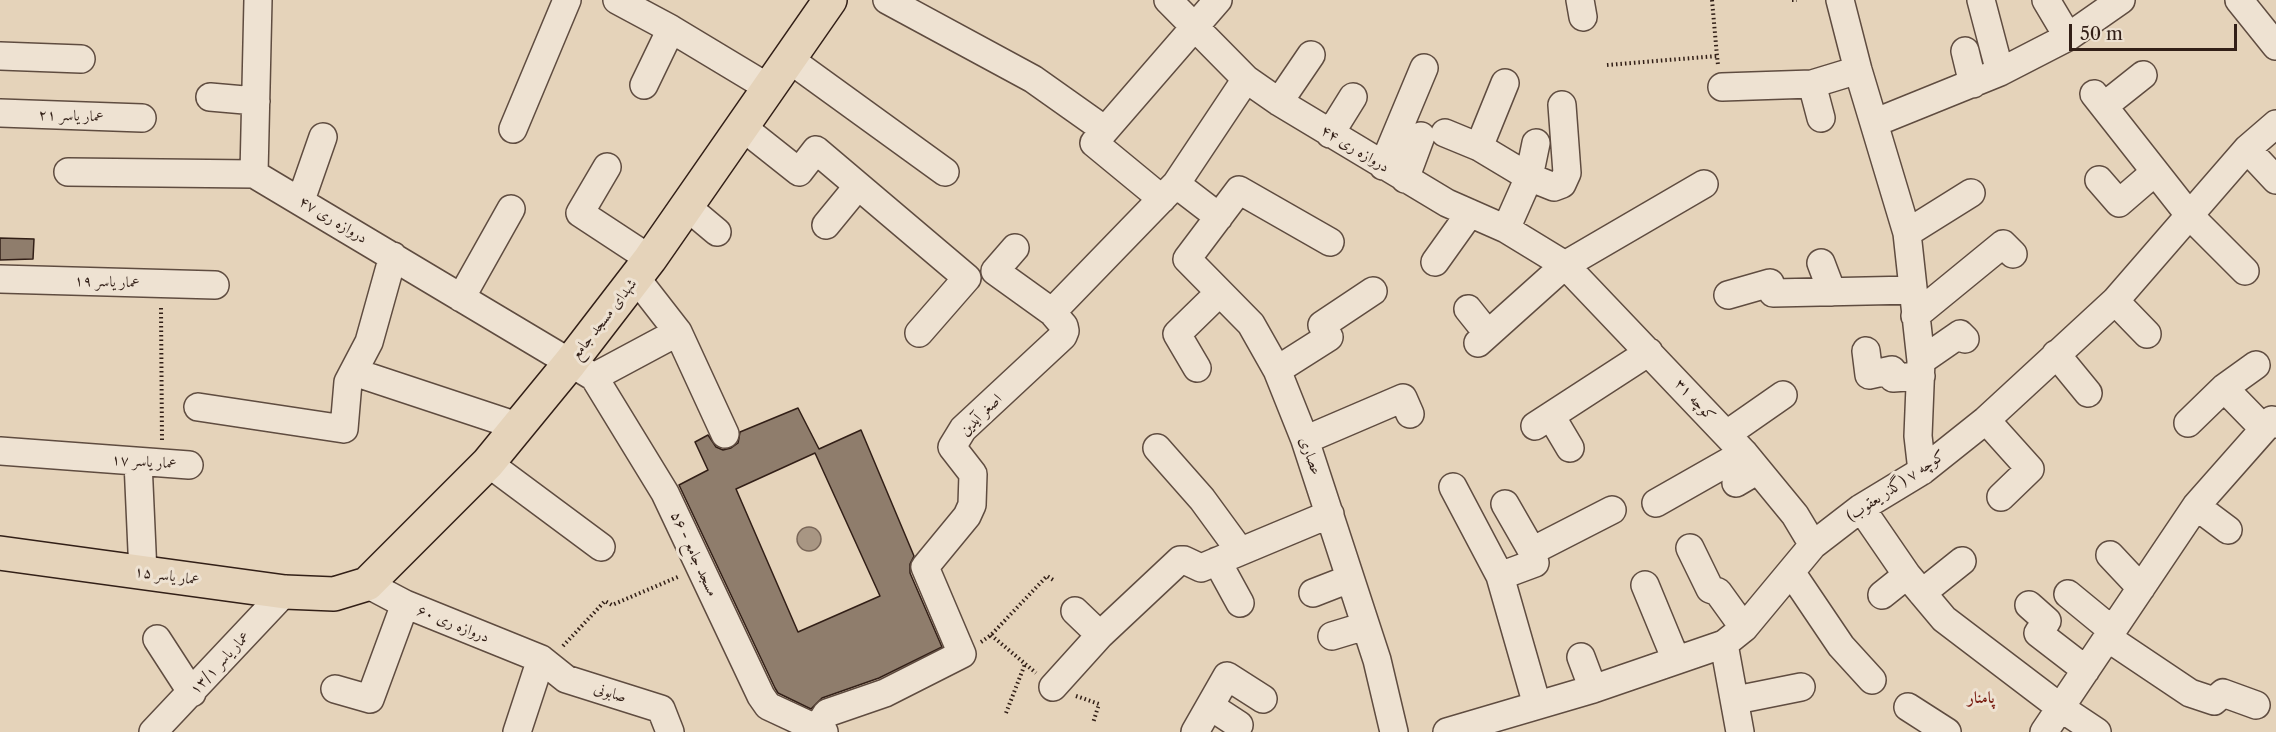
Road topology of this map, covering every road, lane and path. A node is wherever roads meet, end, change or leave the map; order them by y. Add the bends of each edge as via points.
1 (258, 0) edge
2 (567, 0) edge
3 (616, 0) edge
4 (830, 0) edge
5 (886, 0) edge
6 (1168, 0) edge
7 (1218, 0) edge
8 (1712, 0) edge
9 (1792, 0) edge
10 (1797, 0) edge
11 (1840, 0) edge
12 (1981, 0) edge
13 (2046, 0) edge
14 (2121, 0) edge
15 (2239, 0) edge
16 (1194, 27) junction
17 (671, 29) junction
18 (2271, 30) edge
19 (2068, 37) junction
20 (1965, 51) dead end
21 (1311, 55) dead end
22 (0, 56) edge
23 (1717, 56) junction
24 (81, 59) dead end
25 (789, 59) junction
26 (1607, 65) dead end
27 (1424, 68) dead end
28 (1858, 70) junction
29 (2000, 72) junction
30 (2143, 75) dead end
31 (1246, 79) junction
32 (1505, 84) dead end
33 (1812, 84) junction
34 (1972, 84) junction
35 (644, 85) dead end
36 (1722, 87) joint
37 (769, 88) junction
38 (210, 97) dead end
39 (1353, 97) dead end
40 (256, 101) junction
41 (1279, 102) junction
42 (1562, 105) dead end
43 (0, 113) edge
44 (142, 118) dead end
45 (1821, 118) dead end
46 (1874, 123) junction
47 (2276, 124) edge
48 (741, 126) junction
49 (513, 129) dead end
50 (1330, 134) junction
51 (1099, 136) junction
52 (323, 137) dead end
53 (1536, 143) dead end
54 (1479, 147) junction
55 (2247, 149) junction
56 (607, 167) dead end
57 (68, 172) dead end
58 (945, 172) dead end
59 (1394, 172) junction
60 (2155, 172) junction
61 (254, 174) junction
62 (1529, 177) junction
63 (2099, 180) dead end
64 (2276, 180) edge
65 (1704, 184) dead end
66 (858, 186) junction
67 (1169, 191) junction
68 (1971, 193) dead end
69 (301, 200) junction
70 (686, 206) junction
71 (511, 209) dead end
72 (1470, 213) junction
73 (2190, 216) junction
74 (1218, 217) junction
75 (826, 225) dead end
76 (1506, 229) junction
77 (717, 232) dead end
78 (1907, 233) junction
79 (1330, 242) dead end
80 (1015, 248) dead end
81 (2013, 254) dead end
82 (393, 256) junction
83 (1435, 262) dead end
84 (1821, 263) dead end
85 (1565, 265) junction
86 (643, 269) junction
87 (2245, 271) dead end
88 (0, 279) edge
89 (161, 283) junction
90 (215, 285) dead end
91 (1373, 291) dead end
92 (1832, 292) junction
93 (1219, 293) junction
94 (1728, 295) dead end
95 (460, 298) junction
96 (2115, 301) junction
97 (1914, 303) junction
98 (1468, 309) dead end
99 (1052, 312) junction
100 (678, 332) junction
101 (919, 333) dead end
102 (2147, 334) dead end
103 (1965, 339) dead end
104 (1649, 351) junction
105 (1866, 351) dead end
106 (2056, 354) junction
107 (2256, 365) dead end
108 (1197, 368) dead end
109 (1921, 368) junction
110 (582, 370) junction
111 (1277, 370) junction
112 (354, 372) junction
113 (2224, 388) junction
114 (2088, 393) dead end
115 (1783, 395) dead end
116 (198, 407) dead end
117 (1410, 414) dead end
118 (1986, 420) junction
119 (2188, 423) dead end
120 (2271, 424) edge
121 (517, 426) junction
122 (725, 434) dead end
123 (1305, 440) junction
124 (1157, 448) dead end
125 (1570, 448) dead end
126 (0, 451) edge
127 (1741, 460) junction
128 (163, 463) junction
129 (488, 463) junction
130 (1922, 471) junction
131 (1453, 487) dead end
132 (2001, 497) dead end
133 (1656, 503) dead end
134 (1505, 504) dead end
135 (2196, 506) junction
136 (1861, 508) junction
137 (1612, 510) dead end
138 (1330, 514) junction
139 (2228, 530) dead end
140 (1813, 545) junction
141 (601, 547) dead end
142 (1690, 549) dead end
143 (1532, 551) junction
144 (0, 553) edge
145 (2110, 555) dead end
146 (1229, 556) junction
147 (1962, 561) dead end
148 (700, 568) junction
149 (1791, 572) junction
150 (143, 573) junction
151 (1500, 576) junction
152 (1349, 579) junction
153 (1055, 581) dead end
154 (1915, 584) junction
155 (367, 585) junction
156 (1645, 585) dead end
157 (2141, 588) junction
158 (285, 592) junction
159 (1313, 593) dead end
160 (334, 594) joint
161 (2068, 594) dead end
162 (1882, 595) dead end
163 (1240, 603) dead end
164 (405, 604) junction
165 (2029, 605) dead end
166 (1075, 611) dead end
167 (1365, 626) junction
168 (2110, 634) junction
169 (1100, 635) junction
170 (1332, 636) dead end
171 (1734, 636) junction
172 (157, 639) dead end
173 (962, 654) junction
174 (1581, 657) dead end
175 (541, 659) junction
176 (1676, 660) junction
177 (1025, 664) dead end
178 (2086, 670) junction
179 (1872, 680) dead end
180 (1053, 687) dead end
181 (1802, 687) dead end
182 (335, 689) dead end
183 (1593, 689) junction
184 (192, 693) junction
185 (1263, 699) dead end
186 (1736, 700) junction
187 (1538, 705) junction
188 (2256, 705) dead end
189 (1210, 706) junction
190 (1908, 707) dead end
191 (2061, 708) junction
192 (1006, 713) dead end
193 (1239, 725) dead end
194 (1492, 728) edge
195 (818, 731) edge
196 (153, 732) edge
197 (517, 732) edge
198 (670, 732) edge
199 (1195, 732) edge
200 (1394, 732) edge
201 (1447, 732) edge
202 (1740, 732) edge
203 (1947, 732) edge
204 (2044, 732) edge
205 (2097, 732) edge

1 - 40 street
2 - 49 street
3 - 17 street
4 - 25 main road, شهدای مسجد جامع
5 - 51 street via 1033,79
6 - 16 street, دروازه ری ۴۴
7 - 16 street
8 - 23 path
9 - 10 path
11 - 28 street
12 - 29 street
13 - 19 street
14 - 19 street
15 - 18 street
16 - 31 street, دروازه ری ۴۴
16 - 51 street
17 - 35 street
17 - 37 street
19 - 29 street
20 - 34 street
21 - 41 street
22 - 24 street
23 - 26 path
23 - 36 path
25 - 37 main road, شهدای مسجد جامع
25 - 58 street
27 - 59 street
28 - 33 street
28 - 46 street
29 - 34 street
30 - 60 street via 2099,100
31 - 41 street, دروازه ری ۴۴
31 - 67 street
32 - 54 street
33 - 36 street
33 - 45 street
34 - 46 street via 1931,88
37 - 48 main road, شهدای مسجد جامع
38 - 40 street
39 - 50 street
40 - 61 street
41 - 50 street, دروازه ری ۴۴
42 - 62 street via 1567,173 1562,184 1554,187
43 - 44 street, عمار یاسر ۲۱
46 - 78 street
47 - 55 street, کوچه ۷ (گذر یعقوب)
48 - 66 street via 799,172 816,150
48 - 70 main road, شهدای مسجد جامع
50 - 59 street, دروازه ری ۴۴
51 - 67 street
52 - 69 street
53 - 62 street
54 - 59 street via 1433,134
54 - 62 street
55 - 64 street
55 - 73 street, کوچه ۷ (گذر یعقوب)
56 - 86 street via 580,213
57 - 61 street, دروازه ری ۴۷
59 - 72 street, دروازه ری ۴۴
60 - 63 street via 2119,203
60 - 73 street
61 - 69 street, دروازه ری ۴۷
62 - 76 street
65 - 85 street
66 - 75 street
66 - 101 street via 967,278
67 - 74 street
67 - 99 street
68 - 78 street
69 - 82 street, دروازه ری ۴۷
70 - 77 street
70 - 86 main road, شهدای مسجد جامع
71 - 95 street
72 - 76 street, دروازه ری ۴۴
72 - 83 street
73 - 87 street
73 - 96 street, کوچه ۷ (گذر یعقوب)
74 - 79 street via 1239,190
74 - 93 street, عصاری via 1187,260
76 - 85 street, دروازه ری ۴۴
78 - 97 street
80 - 99 street via 994,271
81 - 97 street via 2003,244
82 - 95 street, دروازه ری ۴۷
82 - 112 street via 369,342
84 - 92 street
85 - 98 street via 1483,339
85 - 104 street, کوچه ۳۱
86 - 100 street
86 - 110 main road, شهدای مسجد جامع
88 - 89 street, عمار یاسر ۱۹
89 - 90 street, عمار یاسر ۱۹
89 - 128 path
91 - 111 street via 1322,325 1329,337
92 - 94 street via 1773,293 1770,283
92 - 97 street
93 - 108 street via 1177,334
93 - 111 street, عصاری via 1251,324
95 - 110 street, دروازه ری ۴۷
96 - 102 street
96 - 106 street, کوچه ۷ (گذر یعقوب)
97 - 109 street
99 - 173 street, اصغر آیدین via 1064,326 1063,336 963,429 952,447 973,474 972,506 925,567
100 - 110 street
100 - 122 street
103 - 109 street via 1960,334
104 - 125 street via 1543,421
104 - 127 street, کوچه ۳۱
105 - 109 street via 1869,375 1892,370 1893,378
106 - 114 street
106 - 118 street, کوچه ۷ (گذر یعقوب)
107 - 113 street
109 - 130 street via 1918,436
110 - 121 main road, شهدای مسجد جامع
110 - 148 street, ۵۶ - مسجد جامع via 665,493
111 - 123 street, عصاری
112 - 116 street via 348,382 344,429
112 - 121 street
113 - 119 street
113 - 120 street
115 - 127 street
117 - 123 street via 1403,398
118 - 130 street, کوچه ۷ (گذر یعقوب)
118 - 132 street via 2030,469
120 - 135 street
121 - 129 main road, شهدای مسجد جامع
123 - 138 street, عصاری
124 - 146 street via 1202,499
126 - 128 street, عمار یاسر ۱۷
127 - 133 street
127 - 140 street, کوچه ۳۱ via 1795,515
128 - 150 street
129 - 141 street
129 - 155 main road, شهدای مسجد جامع
130 - 136 street, کوچه ۷ (گذر یعقوب)
131 - 151 street
134 - 143 street
135 - 139 street
135 - 157 street
136 - 140 street, کوچه ۷ (گذر یعقوب)
136 - 154 street
137 - 143 street
138 - 146 street
138 - 152 street, عصاری
140 - 149 street, کوچه ۷ (گذر یعقوب)
142 - 171 street via 1710,590 1718,592
143 - 151 street via 1535,562
144 - 150 main road, عمار یاسر ۱۵
145 - 157 street
146 - 163 street
146 - 169 street via 1201,568 1180,560
147 - 154 street
148 - 175 path via 612,605 605,602 557,654
148 - 195 street, ۵۶ - مسجد جامع via 768,706
149 - 171 street, کوچه ۷ (گذر یعقوب)
149 - 179 street via 1841,646
150 - 158 main road, عمار یاسر ۱۵
151 - 187 street
152 - 159 street
152 - 167 street, عصاری
153 - 173 path via 1047,576 991,636
154 - 162 street
154 - 191 street via 1944,619
155 - 160 main road, شهدای مسجد جامع
155 - 164 street, دروازه ری ۶۰
156 - 176 street
157 - 168 street
158 - 160 main road, عمار یاسر ۱۵
158 - 184 street, عمار یاسر ۱۳/۱
161 - 168 street
164 - 175 street, دروازه ری ۶۰
164 - 182 street via 370,699
165 - 178 street via 2047,621 2038,633
166 - 169 street
167 - 170 street
167 - 200 street, عصاری
168 - 178 street
168 - 188 street via 2190,693 2214,701 2223,693
169 - 180 street
171 - 176 street
171 - 186 street
172 - 184 street
173 - 195 street via 885,693 827,713
174 - 183 street
175 - 197 street
175 - 198 street, صابونی via 566,679 661,709
176 - 183 street
177 - 192 path
178 - 191 street
181 - 186 street
183 - 187 street
184 - 196 street, عمار یاسر ۱۳/۱
185 - 189 street via 1227,676
186 - 202 street
187 - 194 street
189 - 193 street
189 - 199 street
190 - 203 street
191 - 204 street
191 - 205 street
194 - 201 street

